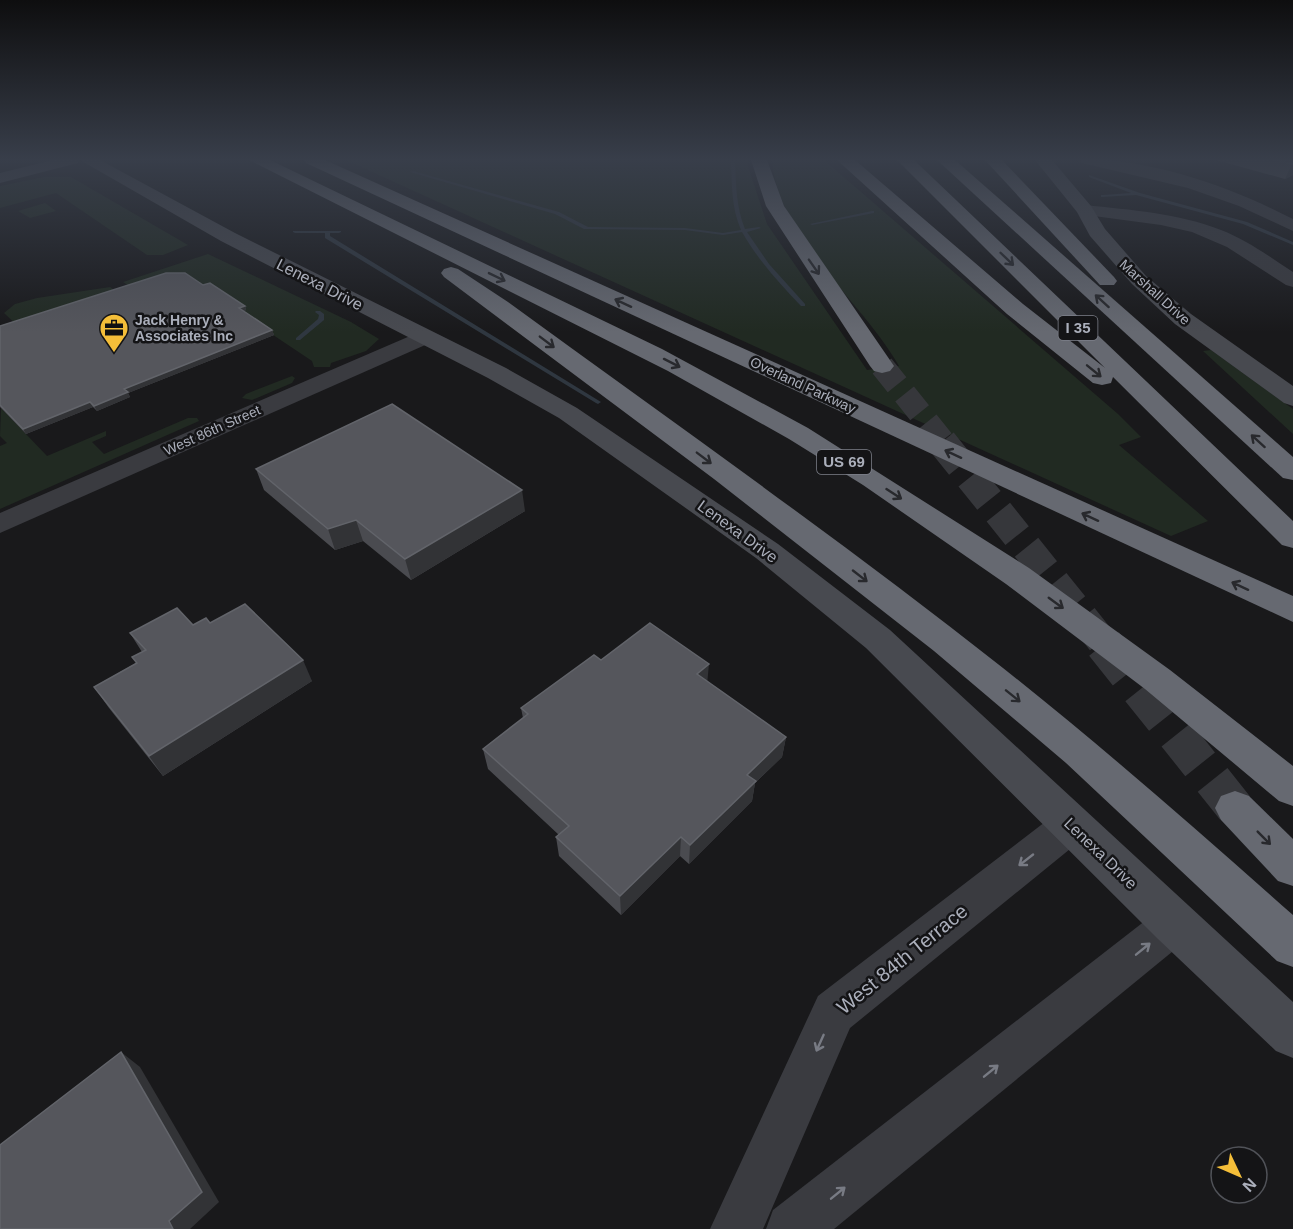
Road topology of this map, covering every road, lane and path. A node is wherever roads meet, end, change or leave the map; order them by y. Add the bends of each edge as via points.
1 (192, 217) edge
2 (368, 217) edge
3 (375, 217) edge
4 (437, 217) edge
5 (783, 217) edge
6 (910, 217) edge
7 (964, 217) edge
8 (1009, 217) edge
9 (1050, 217) edge
10 (1088, 217) edge
11 (1151, 217) edge
12 (1274, 217) edge
13 (1293, 226) edge
14 (1293, 281) edge
15 (424, 337) junction
16 (882, 366) tunnel mouth
17 (1293, 398) edge
18 (1223, 411) junction
19 (1293, 472) edge
20 (1251, 497) junction
21 (0, 524) edge
22 (1293, 538) edge
23 (1293, 610) edge
24 (1293, 789) edge
25 (1235, 808) tunnel mouth
26 (1072, 824) junction
27 (1293, 867) edge
28 (1174, 924) junction
29 (1293, 945) edge
30 (1293, 1034) edge
31 (736, 1229) edge
32 (792, 1229) edge

1 - 15 street, Lenexa Drive
2 -> 29 highway via 501,307 947,643 1058,734
3 -> 24 highway, US 69 via 639,346 806,438 994,559 1203,714
23 -> 4 highway, Overland Parkway
5 -> 16 highway
6 -> 20 highway via 1015,309
7 -> 20 highway, I 35
18 -> 8 highway, I 35
9 - 18 highway
10 - 17 street, Marshall Drive via 1139,280 1183,319
11 - 14 street via 1198,228 1235,244
12 - 13 street
15 - 21 street, West 86th Street
15 - 26 street, Lenexa Drive via 568,414 767,551 878,639
19 -> 18 highway, I 35
20 - 22 highway, I 35
25 -> 27 highway
26 - 28 street, Lenexa Drive
26 -> 31 street, West 84th Terrace via 834,1012
28 - 30 street, Lenexa Drive
32 -> 28 street

